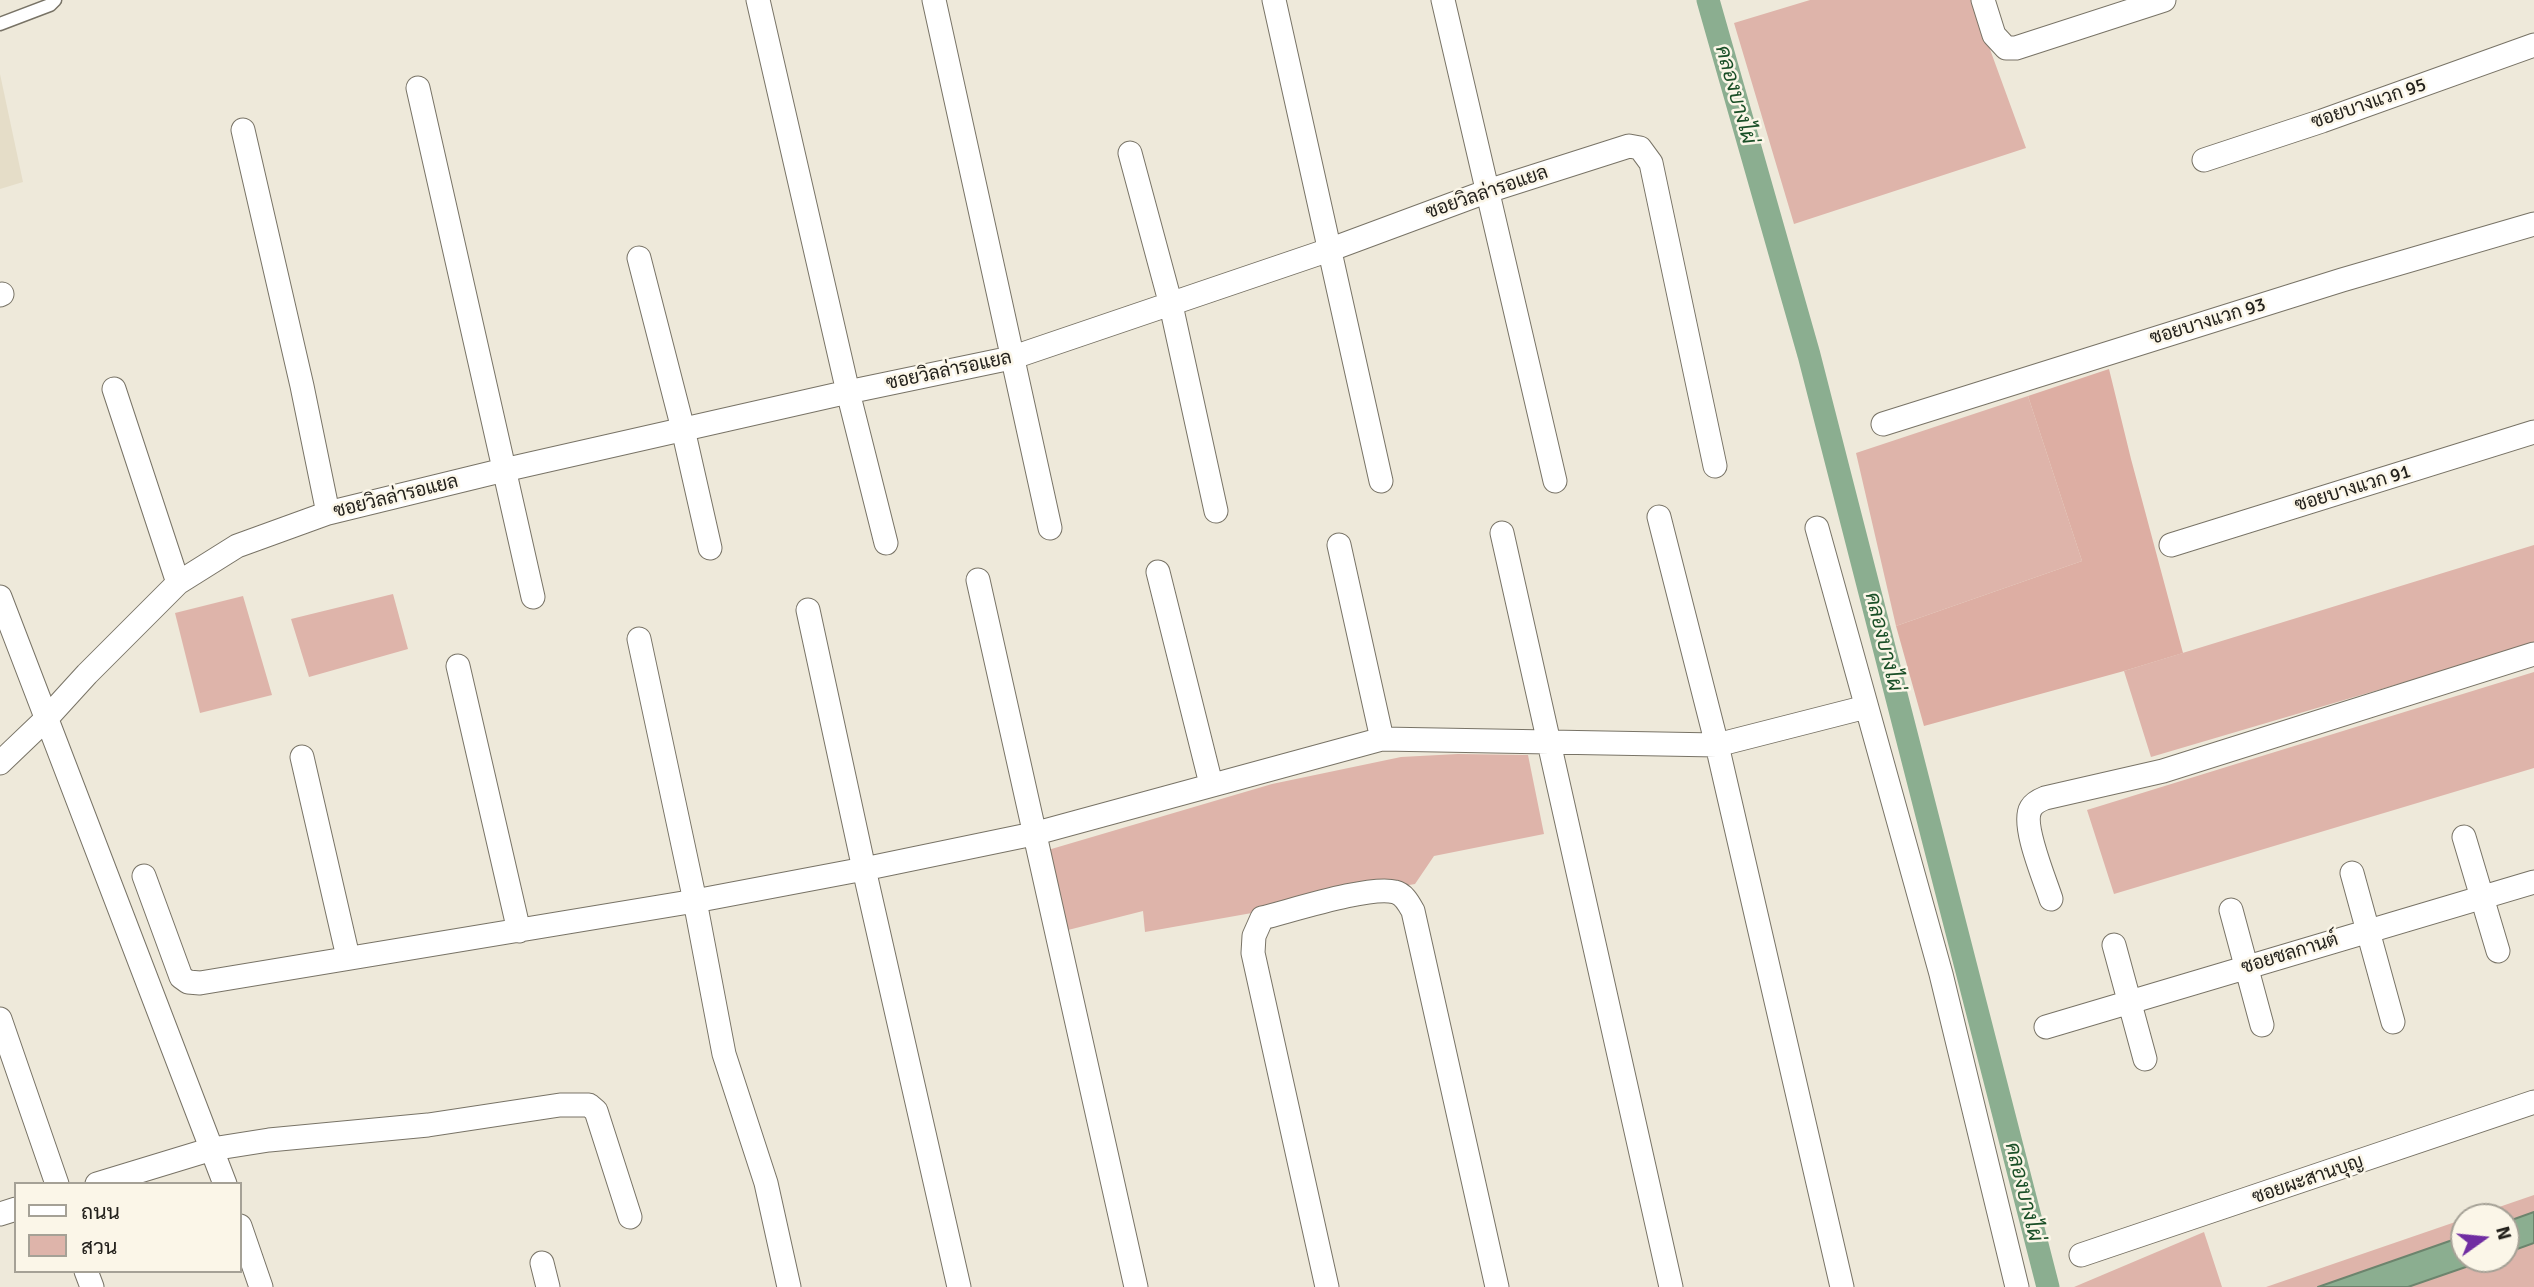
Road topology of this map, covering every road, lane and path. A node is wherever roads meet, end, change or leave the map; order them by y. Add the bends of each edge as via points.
1 (55, 0) edge
2 (758, 0) edge
3 (934, 0) edge
4 (1274, 0) edge
5 (1443, 0) edge
6 (1983, 0) edge
7 (2164, 0) edge
8 (0, 24) edge
9 (2534, 45) edge
10 (418, 88) dead end
11 (243, 130) dead end
12 (1130, 153) dead end
13 (2204, 160) dead end
14 (1488, 191) junction
15 (2534, 224) edge
16 (1329, 250) junction
17 (639, 258) dead end
18 (1171, 305) junction
19 (1012, 358) junction
20 (114, 389) dead end
21 (848, 392) junction
22 (1882, 424) dead end
23 (683, 429) junction
24 (2534, 432) edge
25 (1715, 466) dead end
26 (504, 470) junction
27 (1381, 481) dead end
28 (1555, 481) dead end
29 (1216, 511) dead end
30 (328, 513) junction
31 (1659, 517) dead end
32 (1050, 528) dead end
33 (1817, 528) dead end
34 (1502, 533) dead end
35 (886, 543) dead end
36 (1339, 545) dead end
37 (2171, 545) dead end
38 (710, 548) dead end
39 (1158, 572) dead end
40 (978, 580) dead end
41 (178, 583) junction
42 (0, 597) edge
43 (533, 597) dead end
44 (808, 610) dead end
45 (639, 639) dead end
46 (2534, 654) edge
47 (458, 666) dead end
48 (1866, 707) junction
49 (46, 719) junction
50 (1382, 739) junction
51 (1549, 742) junction
52 (1717, 745) junction
53 (302, 757) dead end
54 (0, 762) edge
55 (1211, 784) junction
56 (1033, 834) junction
57 (2464, 837) dead end
58 (864, 869) junction
59 (2352, 873) dead end
60 (144, 876) dead end
61 (2534, 882) edge
62 (2481, 897) junction
63 (2051, 899) dead end
64 (695, 901) junction
65 (2231, 911) dead end
66 (519, 930) junction
67 (2367, 931) junction
68 (2114, 945) dead end
69 (2498, 951) dead end
70 (348, 957) junction
71 (2247, 968) junction
72 (2129, 1003) junction
73 (0, 1019) edge
74 (2393, 1022) dead end
75 (2262, 1025) dead end
76 (2046, 1027) dead end
77 (2145, 1059) dead end
78 (2534, 1102) edge
79 (212, 1149) junction
80 (56, 1182) edge
81 (104, 1182) edge
82 (224, 1182) edge
83 (631, 1217) dead end
84 (242, 1232) edge
85 (2081, 1255) dead end
86 (542, 1263) dead end
87 (261, 1287) edge
88 (548, 1287) edge
89 (789, 1287) edge
90 (959, 1287) edge
91 (1136, 1287) edge
92 (1327, 1287) edge
93 (1497, 1287) edge
94 (1671, 1287) edge
95 (1842, 1287) edge
96 (2017, 1287) edge

1 - 8 lane
2 - 21 street
3 - 19 street
4 - 16 street
5 - 14 street
6 - 7 street via 1994,35 2007,48
9 - 13 street, ซอยบางแวก 95
10 - 26 street
11 - 30 street
12 - 18 street
14 - 16 street, ซอยวิลล่ารอแยล
14 - 25 street, ซอยวิลล่ารอแยล via 1629,146 1640,148 1651,163
14 - 28 street
15 - 22 street, ซอยบางแวก 93
16 - 18 street, ซอยวิลล่ารอแยล
16 - 27 street
17 - 23 street
18 - 19 street, ซอยวิลล่ารอแยล
18 - 29 street
19 - 21 street, ซอยวิลล่ารอแยล
19 - 32 street
20 - 41 street
21 - 23 street, ซอยวิลล่ารอแยล
21 - 35 street
23 - 26 street, ซอยวิลล่ารอแยล
23 - 38 street
24 - 37 street, ซอยบางแวก 91
26 - 30 street, ซอยวิลล่ารอแยล
26 - 43 street
30 - 41 street, ซอยวิลล่ารอแยล via 237,546
31 - 52 street
33 - 48 street
34 - 51 street
36 - 50 street
39 - 55 street
40 - 56 street
41 - 49 street, ซอยวิลล่ารอแยล
42 - 49 street
44 - 58 street
45 - 64 street
46 - 63 street via 2163,772 2045,798 2032,806 2028,817
47 - 66 street
48 - 52 street
48 - 96 street via 1941,974
49 - 54 street, ซอยวิลล่ารอแยล
49 - 79 street
50 - 51 street
50 - 55 street
51 - 52 street
51 - 94 street
52 - 95 street
53 - 70 street
55 - 56 street
56 - 58 street
56 - 91 street
57 - 62 street
58 - 64 street
58 - 90 street
59 - 67 street
60 - 70 street via 181,977 188,982 200,984
61 - 62 street, ซอยชลกานต์
62 - 67 street, ซอยชลกานต์
62 - 69 street
64 - 66 street
64 - 89 street via 724,1054 766,1183
65 - 71 street
66 - 70 street
67 - 71 street, ซอยชลกานต์
67 - 74 street
68 - 72 street
71 - 72 street, ซอยชลกานต์
71 - 75 street
72 - 76 street, ซอยชลกานต์
72 - 77 street
73 - 80 street
78 - 85 street, ซอยผะสานบุญ
79 - 81 street
79 - 82 street
79 - 83 street via 589,1105 596,1111
84 - 87 street
86 - 88 street
92 - 93 street via 1252,953 1254,936 1262,918 1375,890 1398,892 1412,911

